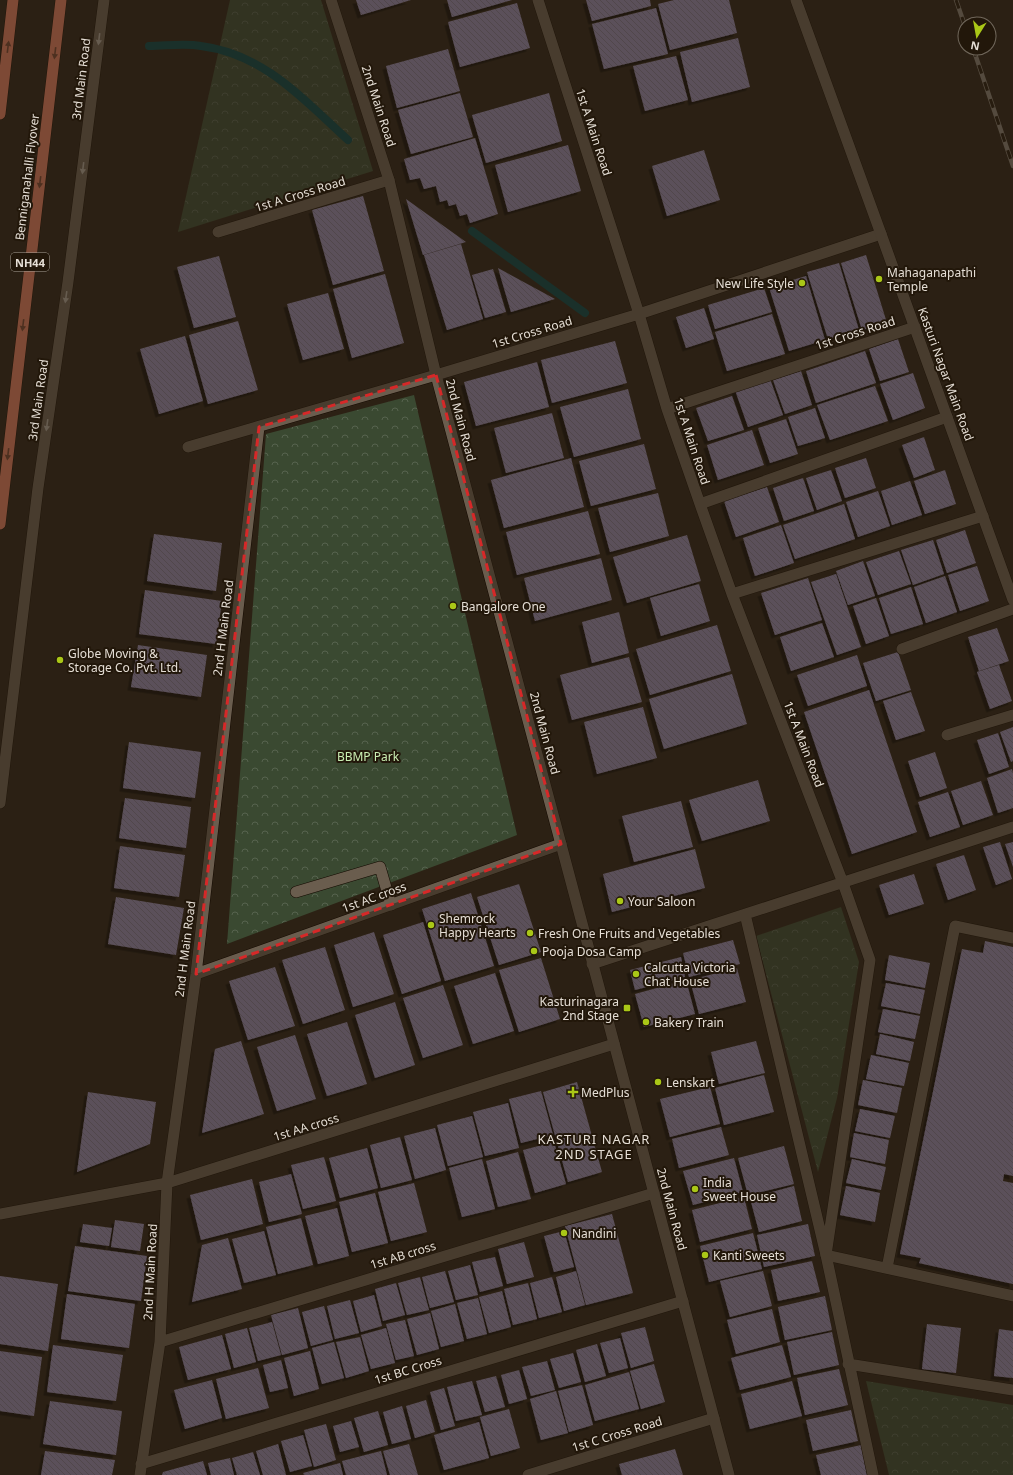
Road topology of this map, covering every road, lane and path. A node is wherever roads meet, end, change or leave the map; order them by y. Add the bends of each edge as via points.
1 (13, 0) edge
2 (61, 0) edge
3 (104, 0) edge
4 (331, 0) edge
5 (538, 0) edge
6 (796, 0) edge
7 (0, 114) edge
8 (390, 180) junction
9 (218, 232) dead end
10 (881, 234) junction
11 (639, 314) junction
12 (915, 327) junction
13 (436, 375) junction
14 (668, 409) junction
15 (947, 417) junction
16 (259, 427) junction
17 (188, 447) dead end
18 (700, 504) junction
19 (983, 516) junction
20 (0, 524) edge
21 (732, 594) junction
22 (1013, 600) edge
23 (1013, 609) edge
24 (902, 649) dead end
25 (1013, 715) edge
26 (947, 734) dead end
27 (0, 803) edge
28 (1013, 827) edge
29 (561, 844) junction
30 (843, 883) junction
31 (296, 892) dead end
32 (391, 904) junction
33 (745, 914) junction
34 (1013, 938) edge
35 (592, 964) junction
36 (196, 974) junction
37 (614, 1044) junction
38 (167, 1183) junction
39 (654, 1193) junction
40 (0, 1214) edge
41 (826, 1255) junction
42 (886, 1268) junction
43 (1013, 1296) edge
44 (683, 1300) junction
45 (160, 1342) junction
46 (848, 1364) junction
47 (1013, 1390) edge
48 (714, 1418) junction
49 (141, 1470) edge
50 (528, 1475) edge
51 (729, 1475) edge
52 (873, 1475) edge

7 -> 1 highway
2 -> 20 highway, Benniganahalli Flyover / NH44
3 -> 27 street, 3rd Main Road via 68,282 38,488
4 - 8 street, 2nd Main Road
5 - 11 street, 1st A Main Road
6 - 10 street, Kasturi Nagar Main Road
8 - 9 street, 1st A Cross Road
8 - 13 street, 2nd Main Road
10 - 11 street, 1st Cross Road
10 - 12 street, Kasturi Nagar Main Road
11 - 13 street, 1st Cross Road
11 - 14 street, 1st A Main Road
12 - 14 street, 1st Cross Road
12 - 15 street, Kasturi Nagar Main Road
13 - 16 street, 1st Cross Road
13 - 29 street, 2nd Main Road
14 - 18 street, 1st A Main Road
15 - 18 street
15 - 19 street, Kasturi Nagar Main Road
16 - 17 street, 1st Cross Road
16 - 36 street, 2nd H Main Road
18 - 21 street, 1st A Main Road
19 - 21 street
19 - 22 street, Kasturi Nagar Main Road
21 - 30 street, 1st A Main Road
23 - 24 street
25 - 26 street
28 - 30 street
29 - 32 street, 1st AC cross
29 - 35 street, 2nd Main Road
30 - 33 street
30 - 41 street, 1st A Main Road via 870,960
31 - 32 street via 380,867
32 - 36 street, 1st AC cross
33 - 35 street
33 - 41 street
34 - 42 street via 955,926
35 - 37 street, 2nd Main Road
36 - 38 street, 2nd H Main Road
37 - 38 street, 1st AA cross
37 - 39 street, 2nd Main Road
38 - 40 street, 1st AA cross
38 - 45 street, 2nd H Main Road
39 - 44 street, 2nd Main Road
39 - 45 street, 1st AB cross
41 - 42 street
41 - 46 street
42 - 43 street
44 - 48 street, 2nd Main Road
44 - 49 street, 1st BC Cross
45 - 49 street, 2nd H Main Road
46 - 47 street
46 - 52 street
48 - 50 street, 1st C Cross Road
48 - 51 street, 2nd Main Road

